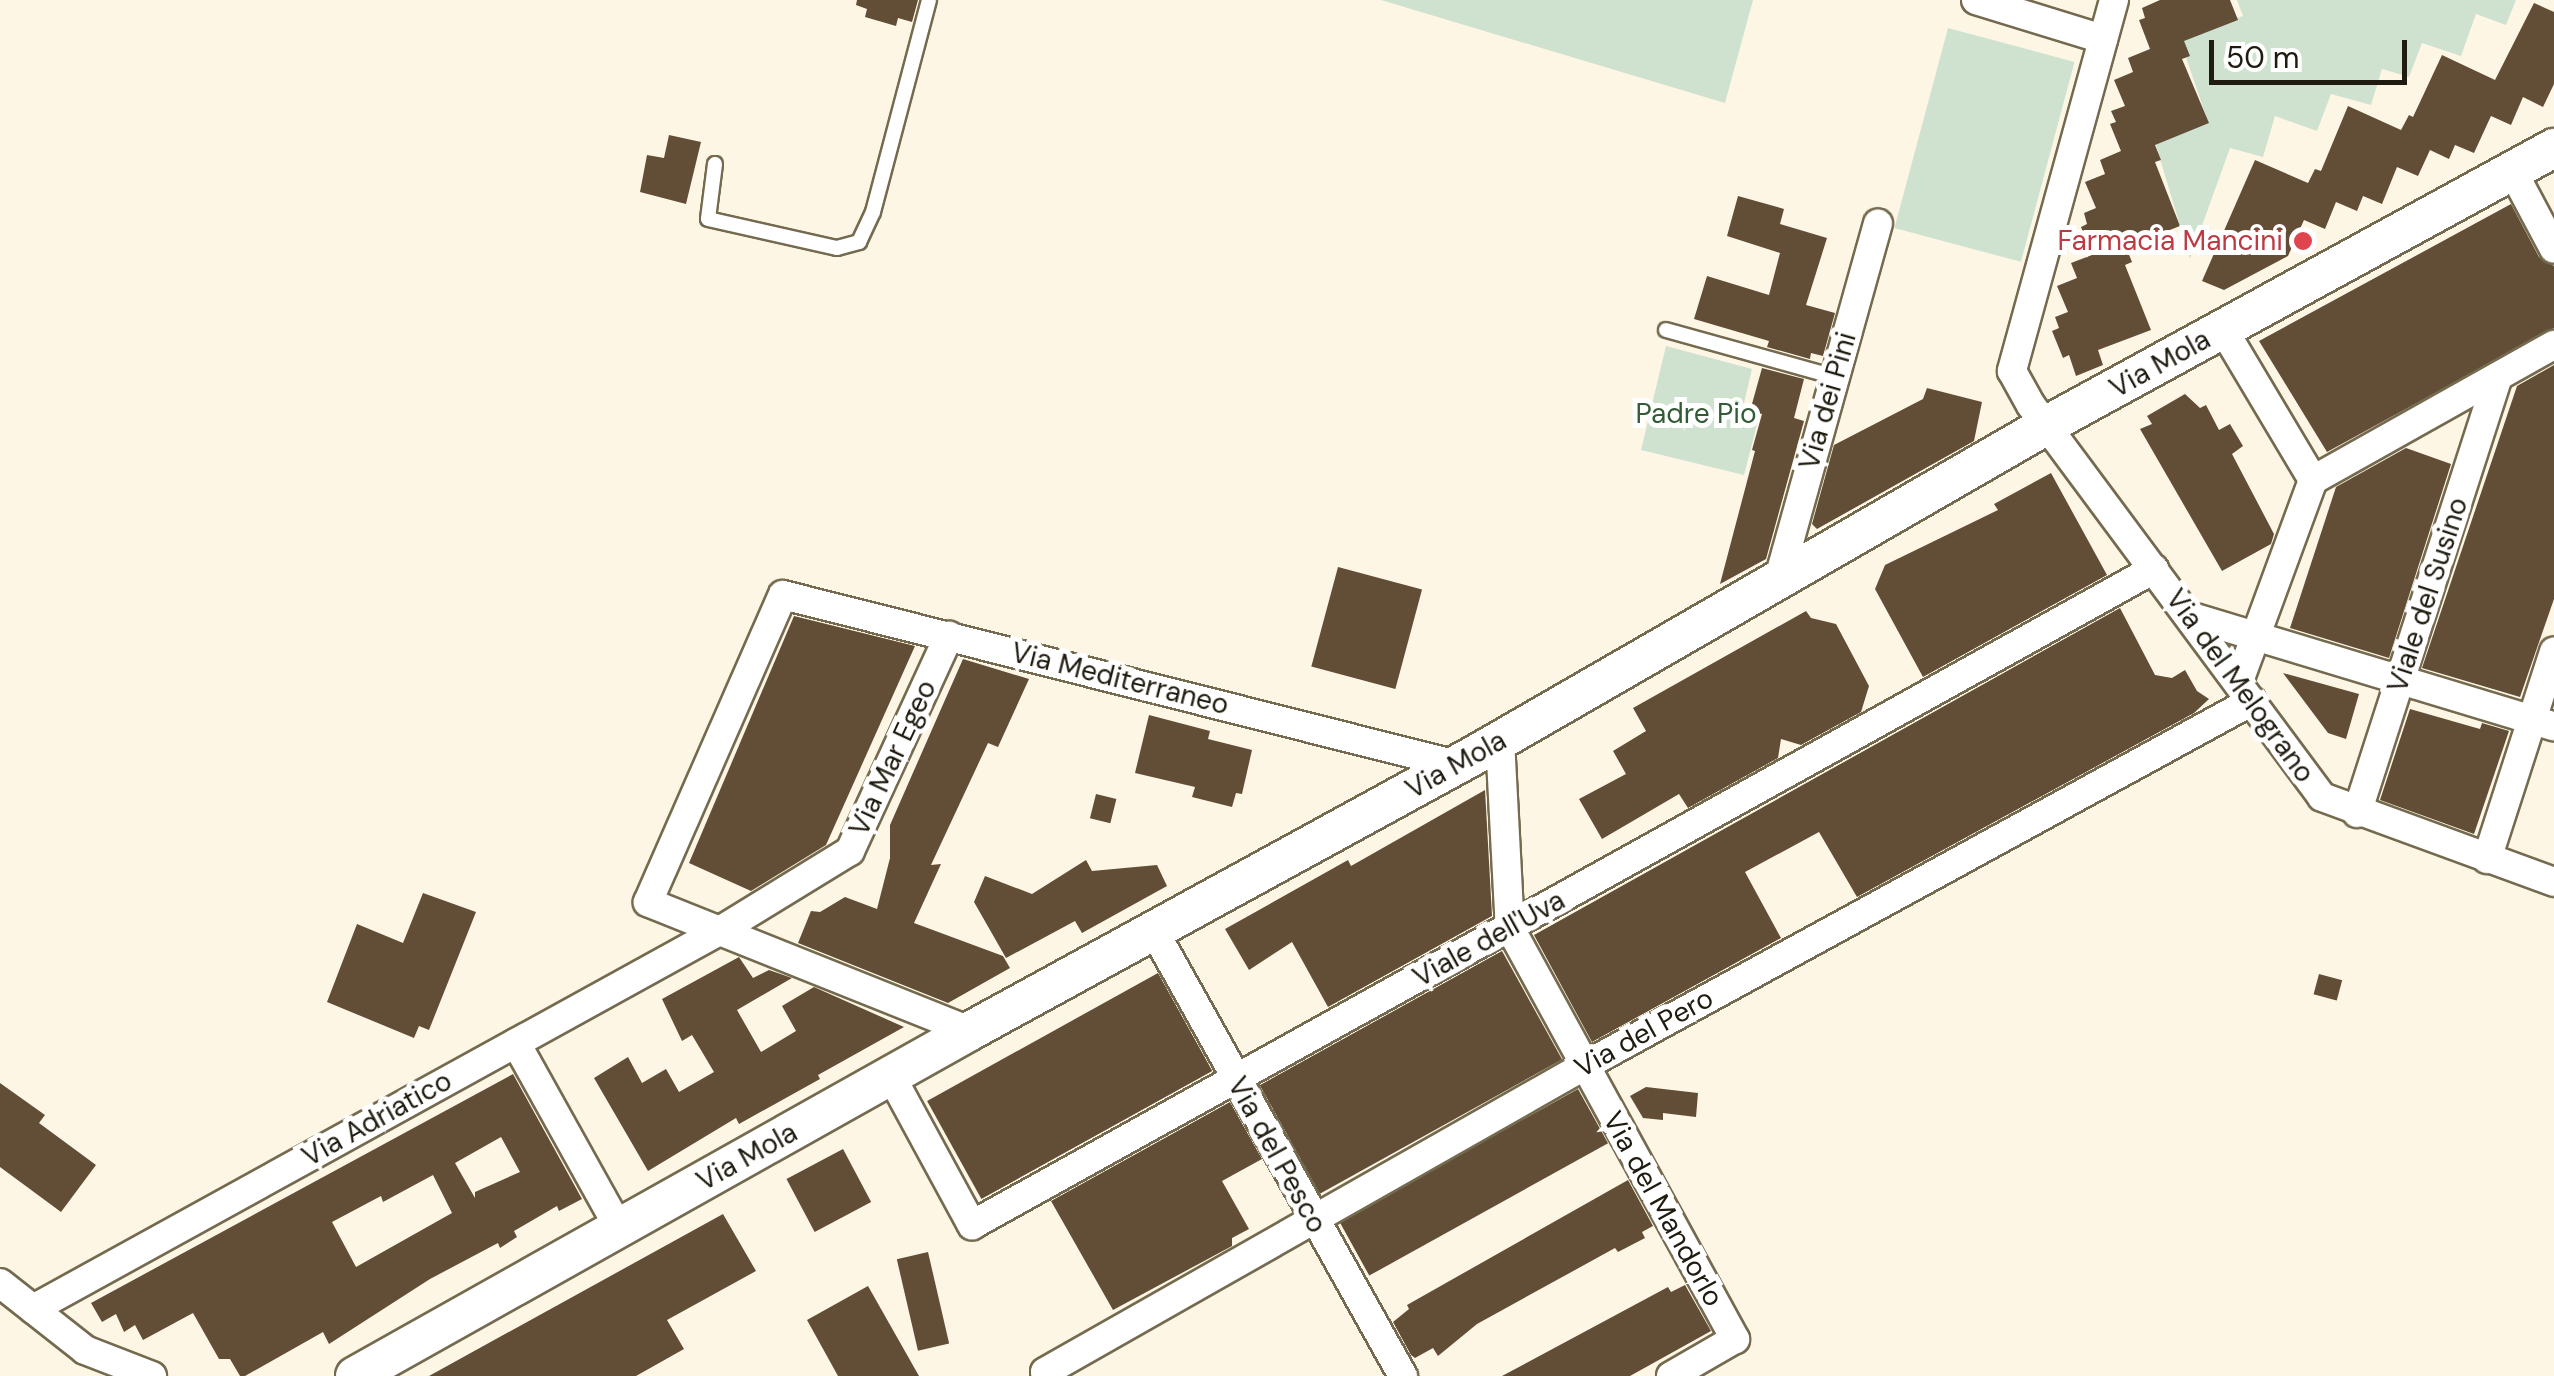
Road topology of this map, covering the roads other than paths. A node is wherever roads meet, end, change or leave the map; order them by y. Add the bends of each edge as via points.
1 (929, 0) edge
2 (1976, 0) edge
3 (2114, 0) edge
4 (2103, 38) junction
5 (2554, 148) edge
6 (716, 164) dead end
7 (2512, 170) junction
8 (1878, 224) dead end
9 (2554, 249) edge
10 (2223, 329) junction
11 (1666, 330) dead end
12 (2554, 345) edge
13 (1835, 377) junction
14 (2498, 377) junction
15 (2048, 425) junction
16 (2313, 480) junction
17 (2154, 569) junction
18 (1779, 578) junction
19 (2192, 617) junction
20 (949, 636) junction
21 (2255, 637) junction
22 (2554, 652) edge
23 (2400, 679) junction
24 (2246, 691) junction
25 (2543, 722) edge
26 (1500, 740) junction
27 (1457, 765) junction
28 (2357, 812) junction
29 (2488, 859) junction
30 (2554, 882) edge
31 (1510, 928) junction
32 (721, 930) junction
33 (1154, 932) junction
34 (970, 1031) junction
35 (516, 1043) junction
36 (1584, 1066) junction
37 (891, 1076) junction
38 (1234, 1078) junction
39 (1314, 1222) junction
40 (619, 1228) junction
41 (0, 1284) edge
42 (33, 1309) junction
43 (152, 1376) edge
44 (355, 1376) edge
45 (1047, 1376) edge
46 (1404, 1376) edge
47 (1671, 1376) edge

1 - 6 lane via 873,212 859,242 837,248 708,219
2 - 4 street
3 - 4 street, Via del Melograno
4 - 15 street, Via del Melograno via 2012,371
5 - 7 main road, Via Mola
7 - 9 street
7 - 10 main road, Via Mola
8 - 13 street, Via dei Pini
10 - 15 main road, Via Mola
10 - 16 street
11 - 13 lane
12 - 14 street
13 - 18 street, Via dei Pini
14 - 16 street
14 - 23 street, Viale del Susino
15 - 17 street, Via del Melograno
15 - 18 main road, Via Mola
16 - 21 street
17 - 19 street, Via del Melograno
17 - 31 street, Viale dell'Uva
18 - 26 main road, Via Mola
19 - 21 street
19 - 24 street, Via del Melograno
20 - 27 street, Via Mediterraneo
20 - 32 street, Via Mar Egeo via 850,852
20 - 32 street, Via Mediterraneo via 783,595 648,902
21 - 23 street
21 - 24 street
22 - 25 street
23 - 25 street
23 - 28 street, Viale del Susino
24 - 28 street, Via del Melograno via 2322,797
24 - 36 street, Via del Pero
25 - 29 street
26 - 27 main road, Via Mola
26 - 31 street, Via del Mandorlo
27 - 33 main road, Via Mola
28 - 29 street, Via del Melograno
29 - 30 street, Via del Melograno
31 - 36 street, Via del Mandorlo
31 - 38 street, Viale dell'Uva
32 - 34 street
32 - 35 street, Via Adriatico
33 - 34 main road, Via Mola
33 - 38 street, Via del Pesco
34 - 37 main road, Via Mola
35 - 40 street
35 - 42 street, Via Adriatico
36 - 39 street, Via del Pero
36 - 47 street, Via del Mandorlo via 1735,1339
37 - 38 street, Viale dell'Uva via 972,1226
37 - 40 main road, Via Mola
38 - 39 street, Via del Pesco
39 - 45 street, Via del Pero
39 - 46 street, Via del Pesco
40 - 44 main road, Via Mola
41 - 42 street
42 - 43 street via 86,1350

